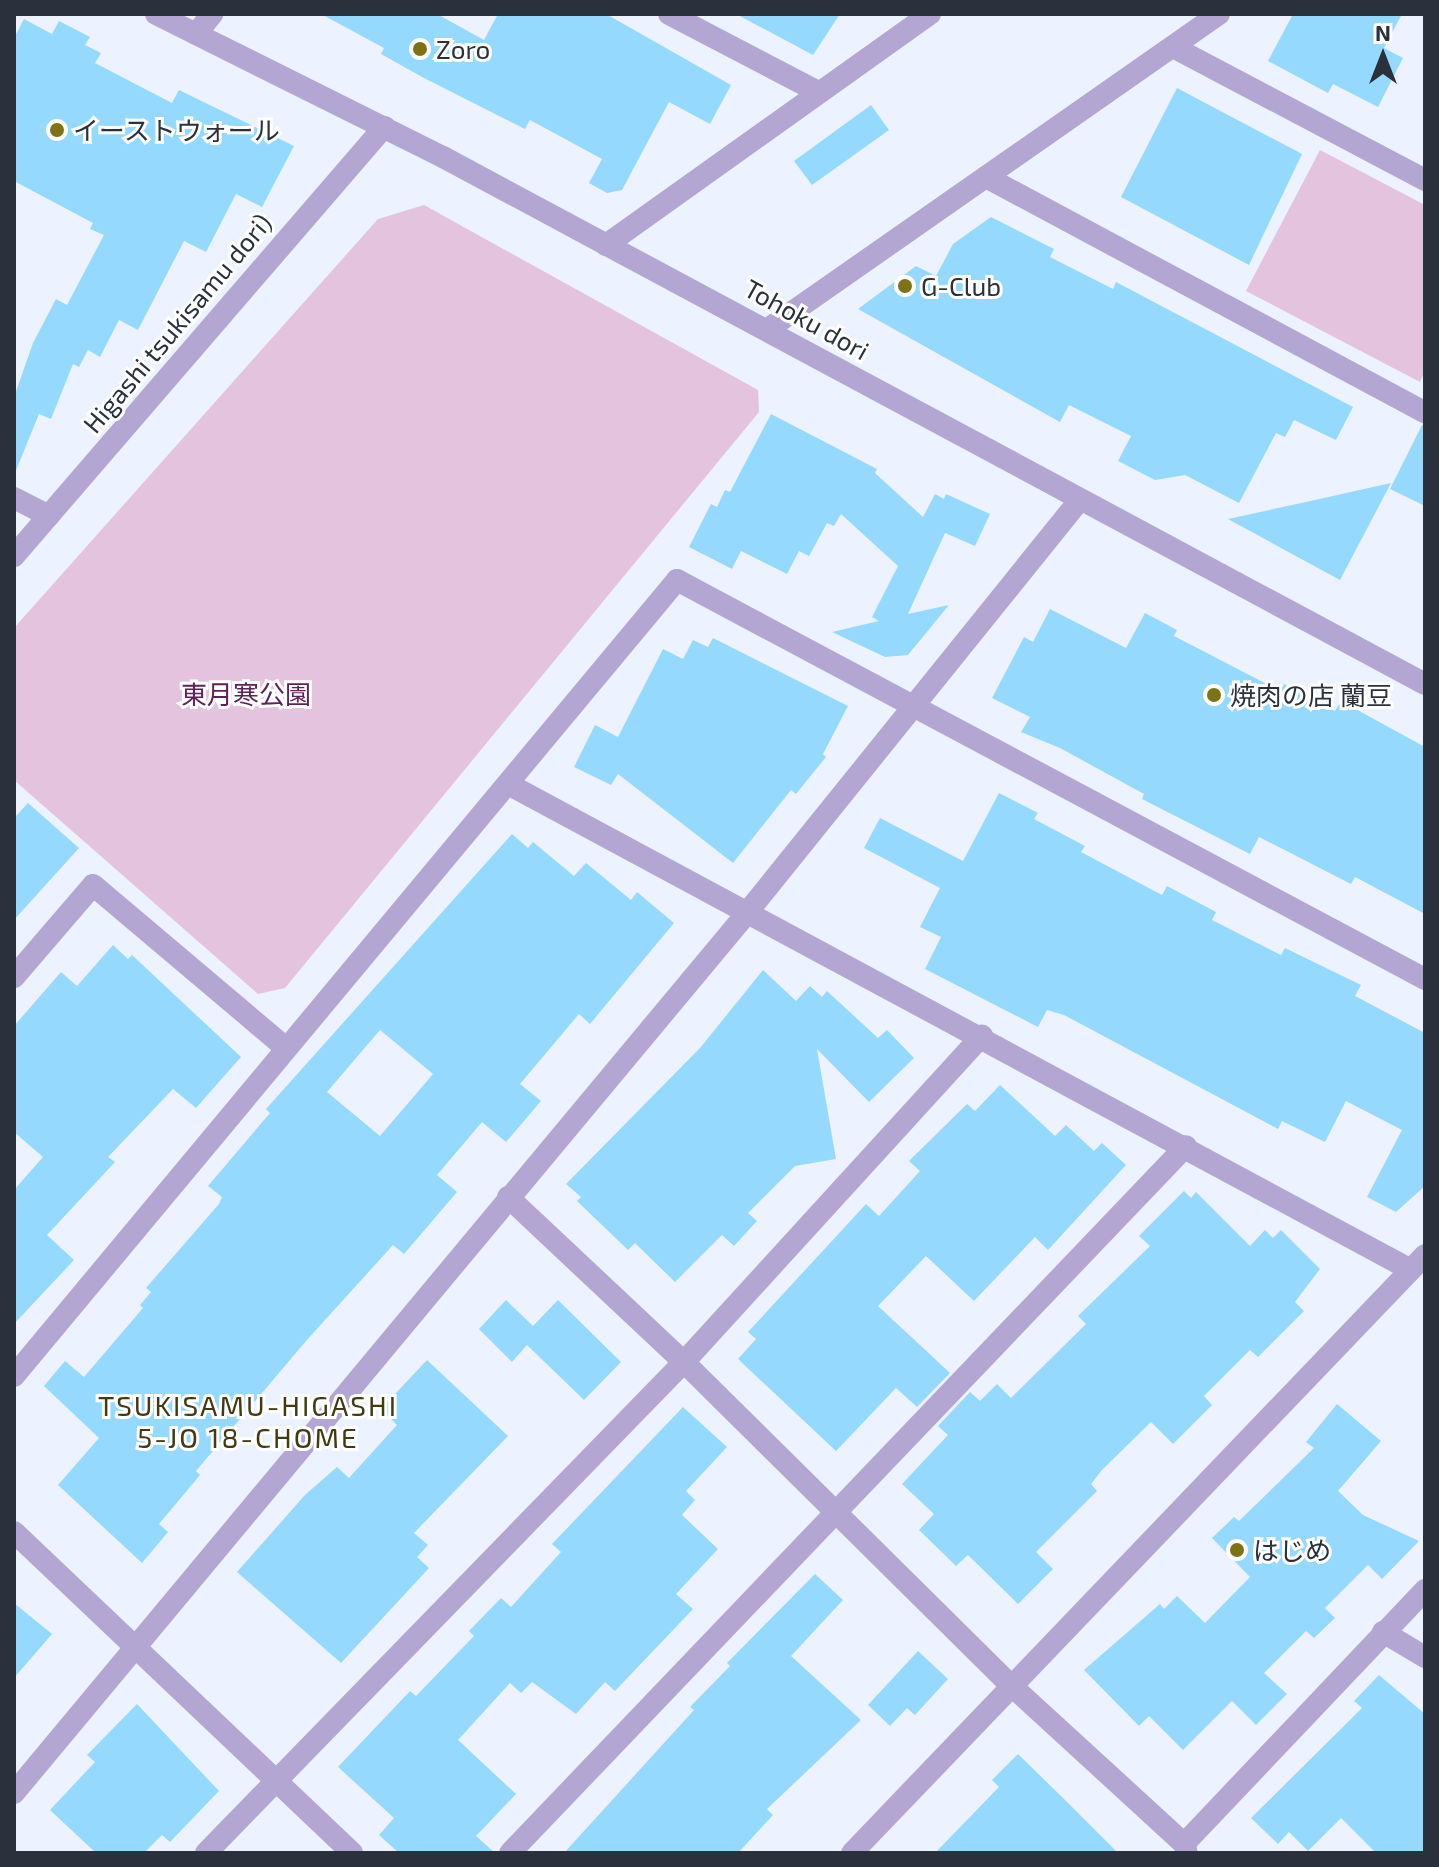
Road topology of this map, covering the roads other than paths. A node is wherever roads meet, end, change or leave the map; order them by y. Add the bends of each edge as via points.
1 (156, 14) edge
2 (212, 14) edge
3 (669, 14) edge
4 (930, 14) edge
5 (1219, 14) edge
6 (196, 34) junction
7 (1173, 47) junction
8 (818, 92) junction
9 (384, 127) junction
10 (986, 177) junction
11 (1425, 180) edge
12 (606, 245) junction
13 (768, 329) junction
14 (1425, 412) edge
15 (14, 498) edge
16 (1078, 502) junction
17 (49, 516) junction
18 (14, 556) edge
19 (1425, 684) edge
20 (916, 706) junction
21 (508, 784) junction
22 (746, 914) junction
23 (14, 977) edge
24 (1425, 979) edge
25 (982, 1036) junction
26 (285, 1047) junction
27 (1186, 1146) junction
28 (508, 1197) junction
29 (1418, 1262) edge
30 (684, 1362) junction
31 (14, 1376) edge
32 (835, 1512) junction
33 (14, 1532) edge
34 (1425, 1590) edge
35 (1383, 1632) junction
36 (134, 1649) junction
37 (1425, 1657) edge
38 (1014, 1688) junction
39 (277, 1780) junction
40 (14, 1793) edge
41 (1186, 1849) edge
42 (206, 1853) edge
43 (352, 1853) edge
44 (510, 1853) edge
45 (852, 1853) edge

1 - 6 street, Tohoku dori
2 - 6 street
3 - 8 street
4 - 8 street
5 - 7 street
6 - 9 street, Tohoku dori
7 - 10 street
7 - 11 street
8 - 12 street
9 - 12 street, Tohoku dori
9 - 17 street, Higashi tsukisamu dori)
10 - 13 street
10 - 14 street
12 - 13 street, Tohoku dori
13 - 16 street, Tohoku dori
15 - 17 street
16 - 19 street, Tohoku dori
16 - 20 street
17 - 18 street, Higashi tsukisamu dori)
20 - 21 street via 677,580
20 - 22 street
20 - 24 street
21 - 22 street
21 - 26 street
22 - 25 street
22 - 28 street
23 - 26 street via 93,885
25 - 27 street
25 - 30 street
26 - 31 street
27 - 29 street
27 - 32 street
28 - 30 street
28 - 36 street
29 - 38 street
30 - 32 street
30 - 39 street
32 - 38 street
32 - 44 street
33 - 36 street
34 - 35 street
35 - 37 street
35 - 41 street
36 - 39 street
36 - 40 street
38 - 41 street
38 - 45 street
39 - 42 street
39 - 43 street

